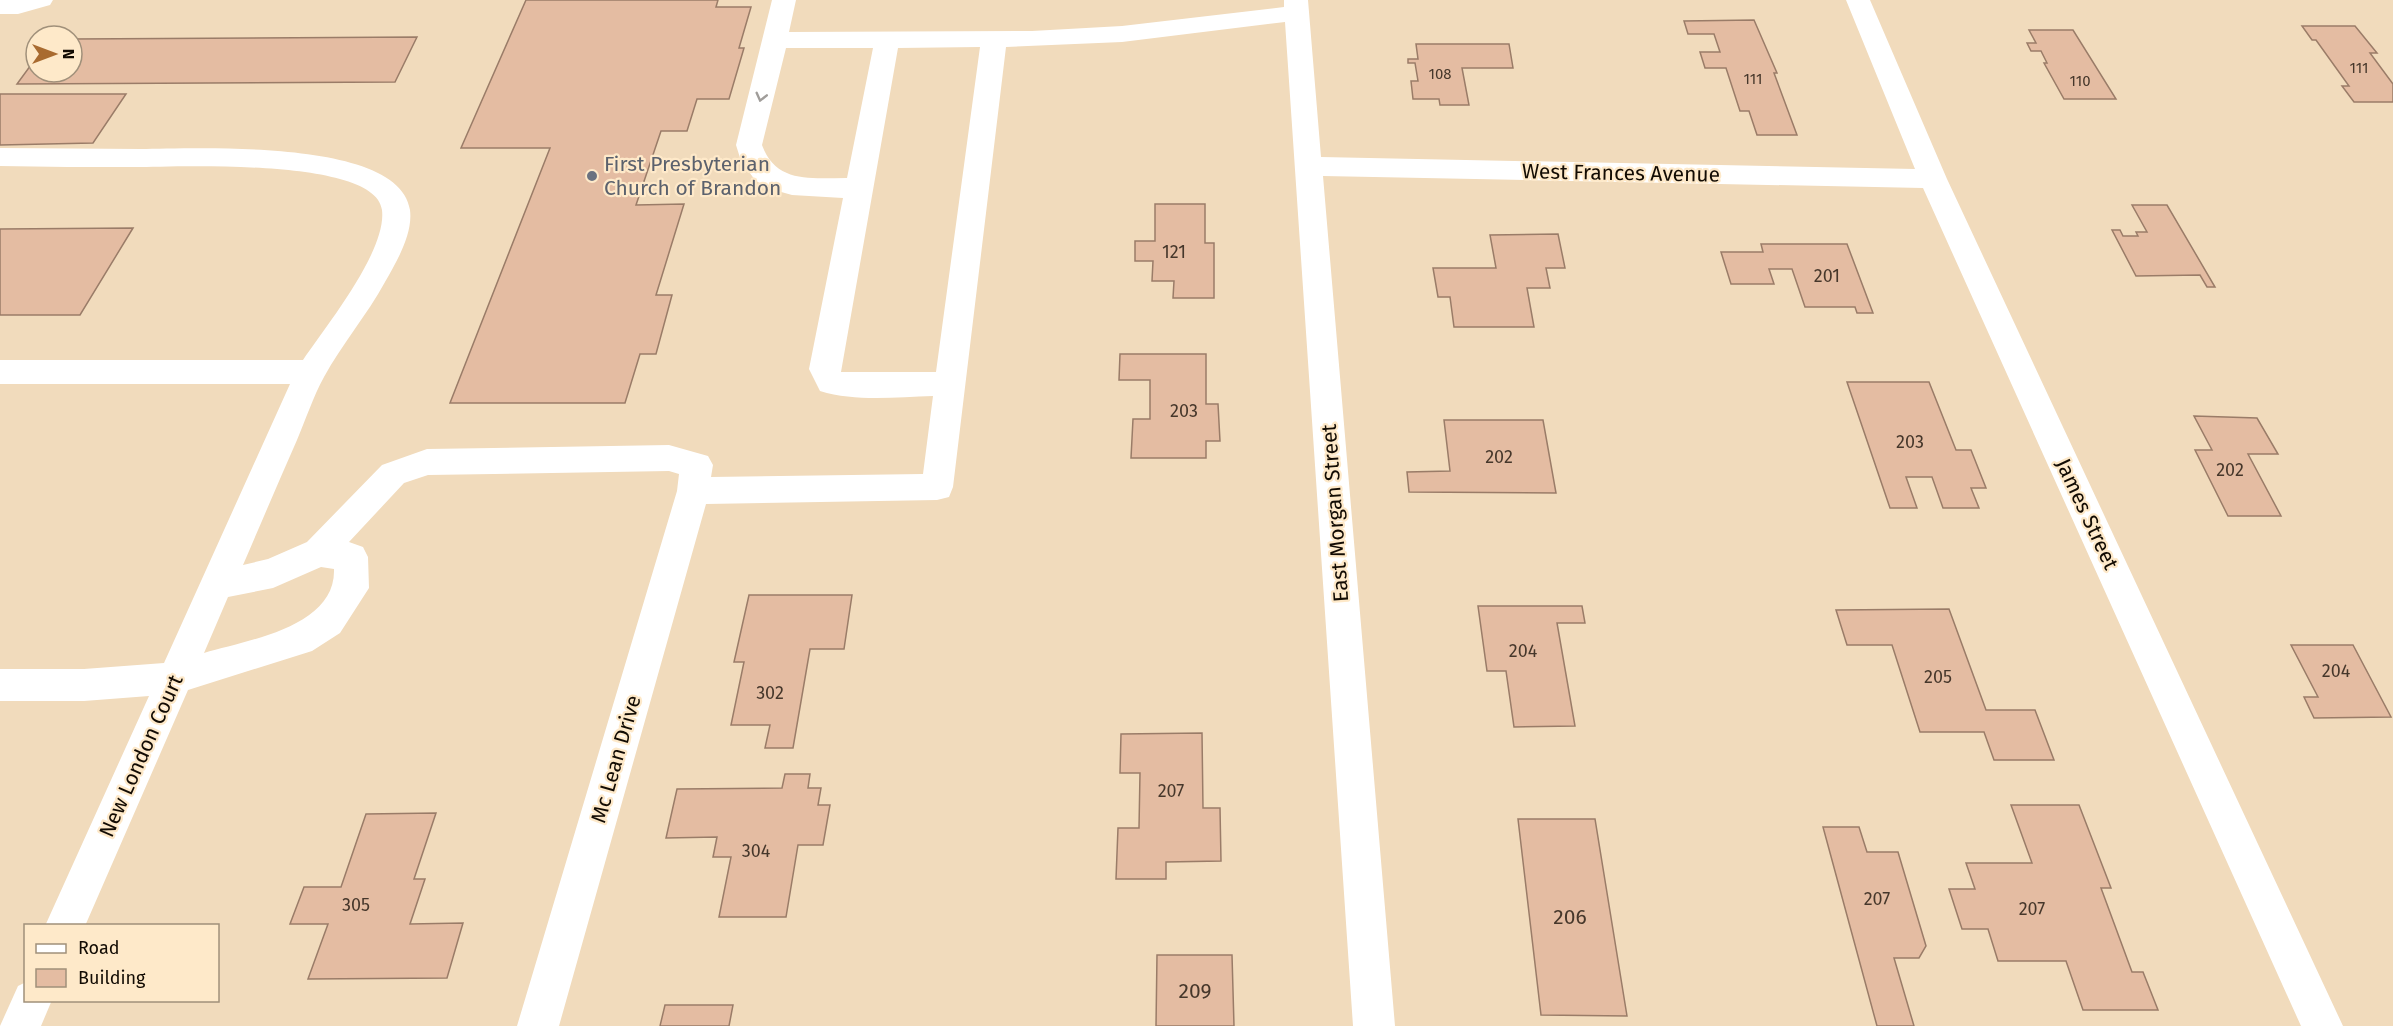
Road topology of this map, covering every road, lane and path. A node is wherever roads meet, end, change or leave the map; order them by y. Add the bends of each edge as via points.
1 (41, 0) edge
2 (784, 0) edge
3 (1858, 0) edge
4 (0, 6) edge
5 (1297, 6) edge
6 (887, 39) junction
7 (994, 39) junction
8 (776, 40) junction
9 (0, 158) edge
10 (1309, 166) junction
11 (1933, 179) junction
12 (858, 188) junction
13 (0, 372) edge
14 (311, 372) junction
15 (950, 384) junction
16 (693, 491) junction
17 (320, 552) junction
18 (215, 585) junction
19 (175, 678) junction
20 (0, 686) edge
21 (66, 924) edge
22 (31, 1002) edge
23 (21, 1026) edge
24 (538, 1026) edge
25 (1374, 1026) edge
26 (2322, 1026) edge

1 - 4 street
2 - 8 street
3 - 11 street, James Street
5 - 7 street via 1122,34
5 - 10 street, East Morgan Street
6 - 7 street
6 - 8 street
6 - 12 street
7 - 15 street
8 -> 12 street via 749,145 752,162 766,176 792,186
9 - 14 street, New London Court via 270,159 331,167 378,187 393,198 396,208 397,221 391,238 359,302
10 - 11 street, West Frances Avenue
10 - 25 street, East Morgan Street
11 - 26 street, James Street
12 - 15 street via 824,369 831,382 848,385
13 - 14 street
14 - 18 street, New London Court
15 - 16 street via 937,487
16 - 17 street, Mc Lean Drive via 697,465 669,458 427,462 393,474
16 - 24 street, Mc Lean Drive
17 - 18 street via 273,573
17 - 19 street via 351,557 352,588 328,622 300,640
18 - 19 street, New London Court
19 - 20 street
19 - 21 street, New London Court
22 - 23 street

